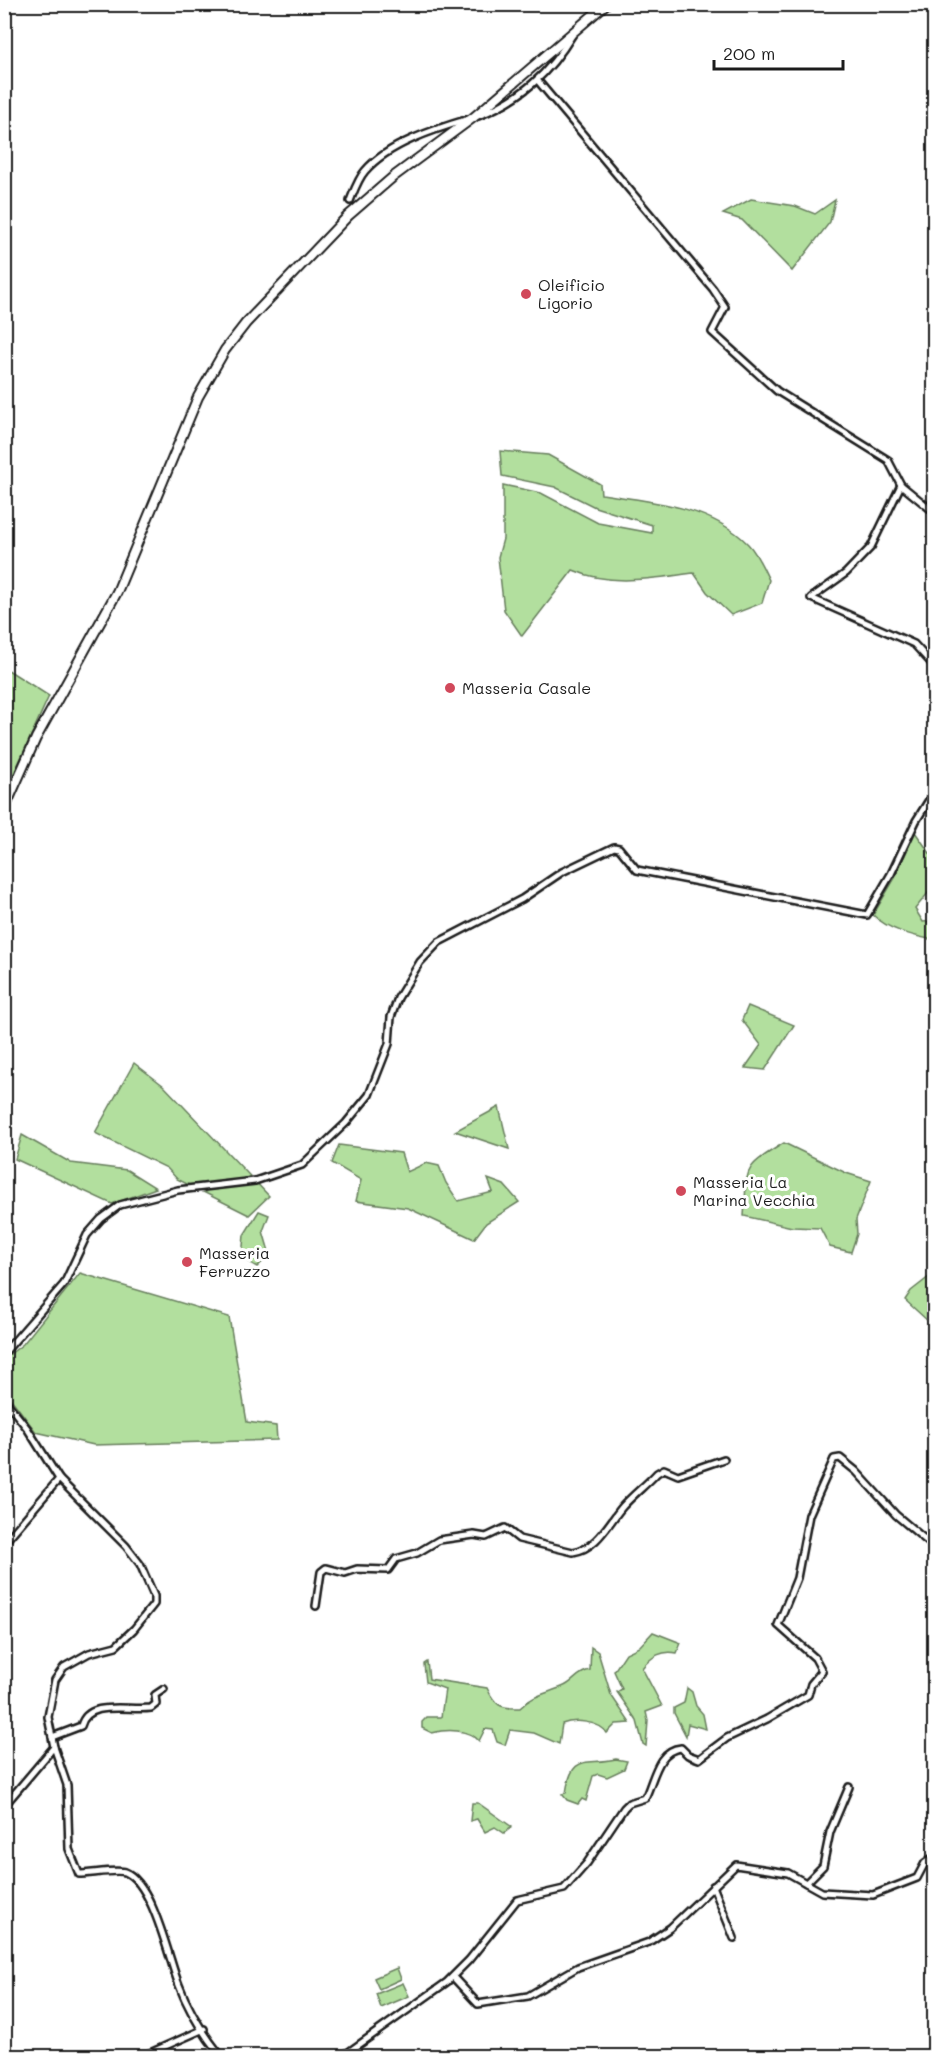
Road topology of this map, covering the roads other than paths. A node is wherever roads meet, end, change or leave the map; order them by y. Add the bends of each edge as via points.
1 (606, 4) edge
2 (574, 33) junction
3 (538, 81) junction
4 (474, 117) junction
5 (350, 201) dead end
6 (901, 485) junction
7 (934, 512) edge
8 (934, 666) edge
9 (934, 792) edge
10 (4, 810) edge
11 (4, 1353) edge
12 (4, 1399) edge
13 (724, 1459) dead end
14 (59, 1479) junction
15 (4, 1543) edge
16 (934, 1547) edge
17 (316, 1606) dead end
18 (164, 1689) dead end
19 (52, 1737) junction
20 (54, 1747) junction
21 (849, 1787) dead end
22 (4, 1806) edge
23 (934, 1857) edge
24 (806, 1882) junction
25 (713, 1886) junction
26 (734, 1938) dead end
27 (453, 1977) junction
28 (204, 2029) junction
29 (143, 2056) edge
30 (221, 2056) edge
31 (343, 2056) edge

1 - 2 main road
2 - 3 street
2 - 4 main road
3 - 4 street via 506,105
3 - 6 street via 713,289 725,307 712,332 777,391 888,460
4 - 5 street via 379,158 364,173
4 - 10 main road via 348,216 225,350 198,397 117,592 36,738
6 - 7 street
6 - 8 street via 871,548 846,573 811,598 914,644
9 - 11 street via 867,915 637,870 614,847 439,942 420,962 398,998 391,1017 389,1044 369,1095 330,1140 302,1165 255,1181 178,1190 120,1205 87,1235 64,1284
12 - 14 street
13 - 17 street via 678,1475 664,1469 657,1473 623,1506 606,1530 580,1551 519,1539 505,1528 486,1537 439,1540 396,1559 388,1570 357,1569 345,1573 326,1568 318,1581
14 - 15 street
14 - 19 street via 140,1564 154,1604 116,1646 89,1653 64,1667 55,1680 48,1717
16 - 27 street via 896,1515 856,1471 840,1458 834,1460 809,1515 797,1578 778,1625 815,1658 822,1671 808,1695 727,1738 699,1759 681,1748 672,1749 662,1758 645,1798 624,1808 564,1889 517,1900
18 - 19 street via 155,1695 156,1704 151,1708 94,1709 83,1718 81,1726
19 - 20 street
20 - 22 street
20 - 28 street via 67,1785 69,1849 74,1867 79,1874 122,1871 137,1878 148,1896 179,1985
21 - 24 street via 830,1832 823,1866
23 - 24 street via 925,1863 917,1878 882,1894 822,1892
24 - 25 street via 776,1870 736,1865
25 - 26 street
25 - 27 street via 662,1935 634,1949 578,1967 528,1995 478,2004
27 - 31 street
28 - 29 street
28 - 30 street

